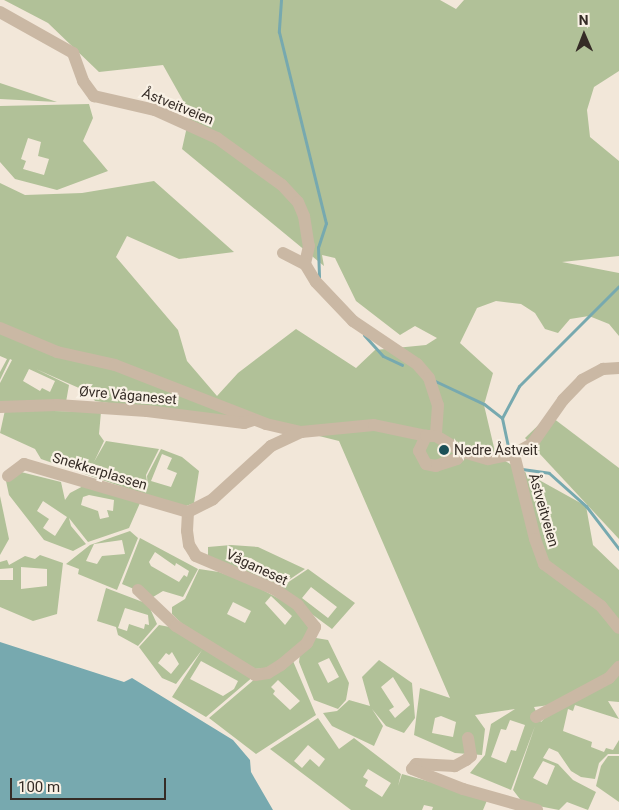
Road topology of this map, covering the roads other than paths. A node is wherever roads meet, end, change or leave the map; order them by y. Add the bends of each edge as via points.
1 (0, 12) edge
2 (283, 254) dead end
3 (305, 264) junction
4 (0, 328) edge
5 (619, 368) edge
6 (0, 406) edge
7 (253, 420) junction
8 (301, 432) junction
9 (431, 436) junction
10 (464, 452) junction
11 (512, 459) junction
12 (8, 476) dead end
13 (188, 512) junction
14 (138, 590) dead end
15 (619, 628) edge
16 (619, 667) edge
17 (536, 717) dead end
18 (468, 738) dead end
19 (537, 810) edge

1 - 3 street, Åstveitveien via 73,53 83,81 94,96 155,110 218,138 282,186 298,202 304,216 309,246
2 - 3 street
3 - 9 street via 316,282 353,321 417,364 429,378 438,405
4 - 7 street via 57,352 115,365
5 - 11 street via 603,369 582,380 563,400 532,444
6 - 7 street, Øvre Våganeset via 57,405 147,411 244,423
7 - 8 street
8 - 9 street via 342,425 374,425
8 - 13 street via 272,446 213,499
9 - 10 street
9 - 10 street via 419,450 426,464 447,464
10 - 11 street via 488,460
11 - 15 street, Åstveitveien via 544,564 600,606
12 - 13 street, Snekkerplassen via 24,464
13 - 14 street, Våganeset via 191,552 274,589 298,605 315,627 307,643 275,669 255,674 176,626
16 - 17 street via 609,678
18 - 19 street via 471,756 466,760 455,766 416,764 412,769 463,789

